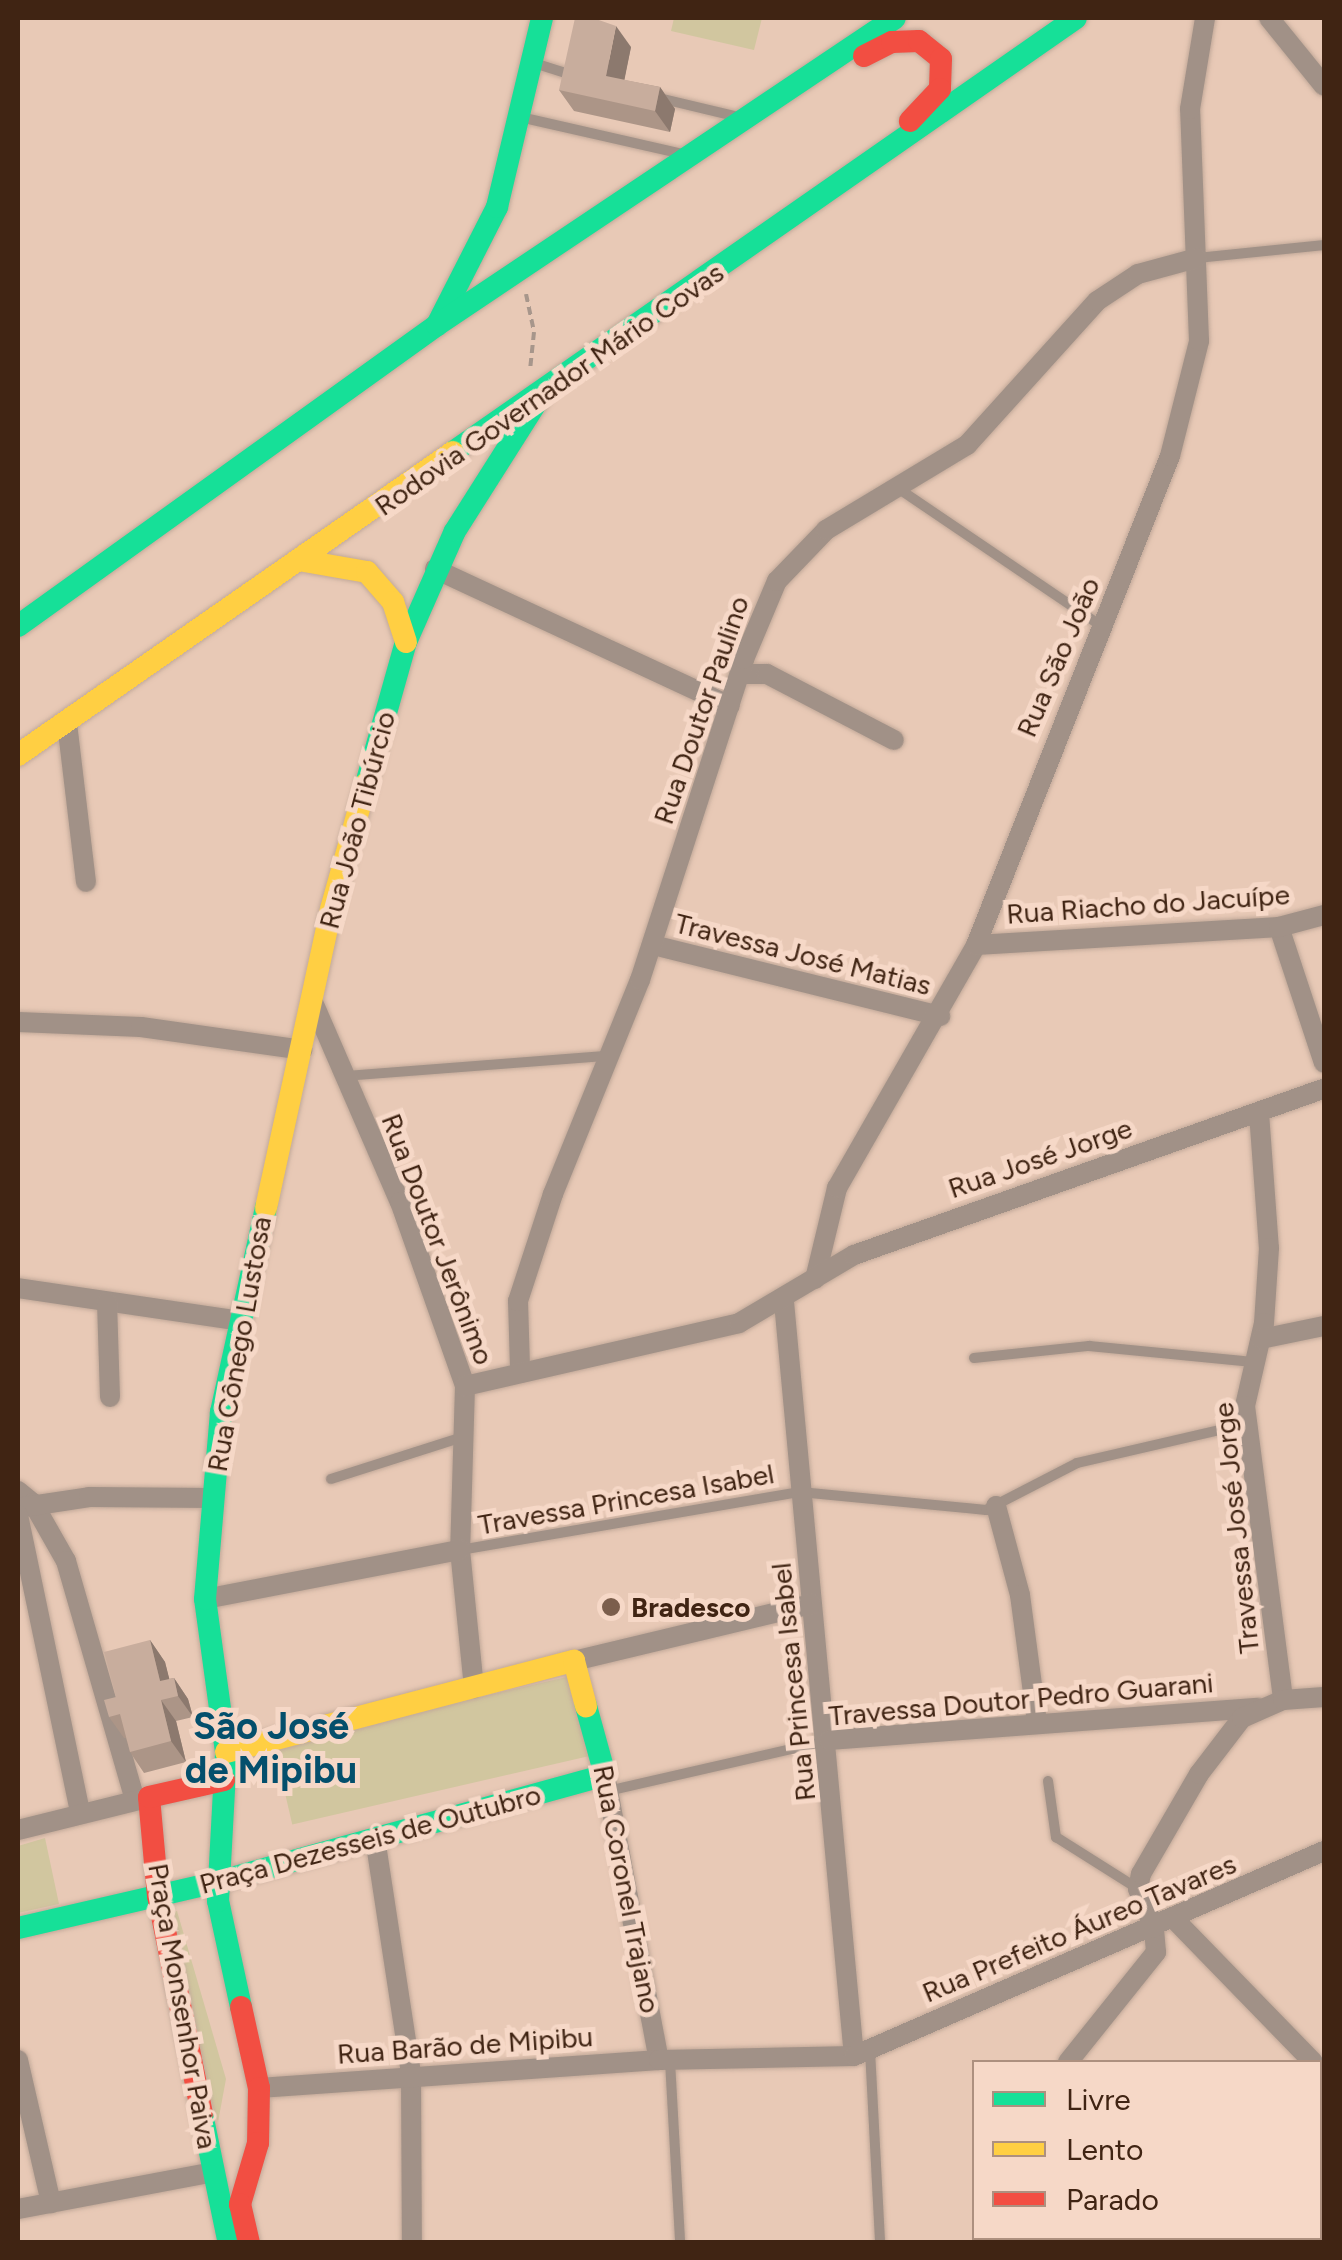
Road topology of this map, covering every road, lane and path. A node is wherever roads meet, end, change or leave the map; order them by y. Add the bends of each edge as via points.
1 (542, 18) edge
2 (895, 18) edge
3 (1076, 18) edge
4 (1205, 18) edge
5 (1269, 18) edge
6 (532, 62) junction
7 (581, 78) edge
8 (1324, 86) edge
9 (640, 93) edge
10 (755, 112) junction
11 (519, 116) junction
12 (688, 156) junction
13 (857, 175) junction
14 (497, 207) junction
15 (1324, 245) edge
16 (1197, 258) junction
17 (527, 263) junction
18 (437, 325) junction
19 (546, 387) junction
20 (525, 402) junction
21 (898, 489) junction
22 (304, 561) junction
23 (435, 569) junction
24 (18, 626) edge
25 (1101, 626) junction
26 (406, 642) junction
27 (740, 674) junction
28 (730, 706) junction
29 (67, 722) junction
30 (894, 740) dead end
31 (18, 755) edge
32 (86, 882) dead end
33 (1324, 916) edge
34 (1278, 927) junction
35 (652, 945) junction
36 (976, 945) junction
37 (311, 999) junction
38 (940, 1016) junction
39 (18, 1022) edge
40 (302, 1050) junction
41 (606, 1056) junction
42 (1324, 1063) edge
43 (345, 1076) junction
44 (1324, 1089) edge
45 (1258, 1113) junction
46 (815, 1279) junction
47 (18, 1288) edge
48 (107, 1302) junction
49 (784, 1302) junction
50 (240, 1321) junction
51 (1324, 1326) edge
52 (1261, 1339) junction
53 (974, 1358) dead end
54 (1253, 1362) junction
55 (520, 1368) junction
56 (464, 1386) junction
57 (110, 1397) dead end
58 (1246, 1424) junction
59 (464, 1437) junction
60 (331, 1479) dead end
61 (800, 1492) junction
62 (212, 1498) junction
63 (21, 1505) edge
64 (996, 1506) junction
65 (460, 1550) junction
66 (205, 1599) junction
67 (811, 1604) junction
68 (574, 1661) junction
69 (474, 1688) junction
70 (1324, 1697) edge
71 (1283, 1700) junction
72 (1260, 1708) junction
73 (1037, 1722) junction
74 (830, 1740) junction
75 (226, 1752) junction
76 (224, 1780) junction
77 (1048, 1781) dead end
78 (608, 1782) junction
79 (142, 1799) junction
80 (80, 1814) junction
81 (18, 1830) edge
82 (375, 1838) junction
83 (1324, 1851) edge
84 (217, 1882) junction
85 (1138, 1888) junction
86 (158, 1896) junction
87 (1176, 1920) junction
88 (18, 1928) edge
89 (1154, 1928) junction
90 (862, 2053) junction
91 (18, 2060) edge
92 (665, 2060) junction
93 (1070, 2060) edge
94 (1311, 2060) edge
95 (411, 2074) junction
96 (259, 2088) junction
97 (213, 2172) junction
98 (51, 2203) junction
99 (18, 2210) edge
100 (229, 2242) edge
101 (249, 2242) edge
102 (412, 2242) edge
103 (680, 2242) edge
104 (880, 2242) edge

1 - 6 main road
2 - 10 main road
3 - 13 main road, Rodovia Governador Mário Covas
4 - 16 street, Rua São João via 1190,109
5 - 8 street
6 - 7 lane
6 - 11 main road
9 - 10 lane
10 - 12 main road
10 - 13 main road via 892,42 930,46 944,74 940,89
11 - 12 lane
11 - 14 main road
12 - 17 main road
13 - 19 main road, Rodovia Governador Mário Covas
14 - 17 main road via 502,250
14 - 18 main road
15 - 16 lane
16 - 21 street, Rua Doutor Paulino via 1138,274 1096,301 967,444
16 - 25 street, Rua São João via 1199,340 1186,398 1152,506
17 - 18 main road
17 - 20 path via 534,332
18 - 24 main road
19 - 20 main road, Rodovia Governador Mário Covas
19 - 23 main road, Rua João Tibúrcio
20 - 22 main road, Rodovia Governador Mário Covas
21 - 25 lane
21 - 27 street, Rua Doutor Paulino via 826,530 794,557 759,616
22 - 26 main road via 367,572 392,602
22 - 29 main road, Rodovia Governador Mário Covas
23 - 26 main road, Rua João Tibúrcio
23 - 28 street
25 - 36 street, Rua São João
26 - 37 main road, Rua João Tibúrcio
27 - 28 street, Rua Doutor Paulino
27 - 30 street via 767,674
28 - 35 street, Rua Doutor Paulino
29 - 31 main road, Rodovia Governador Mário Covas
29 - 32 street
33 - 34 street, Rua Riacho do Jacuípe
34 - 36 street, Rua Riacho do Jacuípe
34 - 42 street
35 - 38 street, Travessa José Matias
35 - 41 street, Rua Doutor Paulino
36 - 38 street, Rua São João
37 - 40 main road, Rua Cônego Lustosa
37 - 43 street, Rua Doutor Jerônimo
38 - 46 street, Rua São João via 837,1188
39 - 40 street via 141,1027
40 - 50 main road, Rua Cônego Lustosa
41 - 43 lane
41 - 55 street, Rua Doutor Paulino via 518,1301
43 - 56 street, Rua Doutor Jerônimo via 400,1202
44 - 45 street, Rua José Jorge
45 - 46 street, Rua José Jorge via 934,1224 854,1255
45 - 52 street, Travessa José Jorge via 1269,1230
46 - 49 street, Rua José Jorge
47 - 48 street
48 - 50 street
48 - 57 street
49 - 55 street, Rua José Jorge via 739,1323
49 - 61 street, Rua Princesa Isabel
50 - 62 main road, Rua Cônego Lustosa
51 - 52 street
52 - 54 street, Travessa José Jorge
53 - 54 lane via 1088,1346
54 - 58 street, Travessa José Jorge
55 - 56 street, Rua José Jorge
56 - 59 street, Rua Doutor Jerônimo
58 - 64 lane via 1077,1463
58 - 71 street, Travessa José Jorge
59 - 60 lane
59 - 65 street, Rua Doutor Jerônimo
61 - 64 lane, Travessa Princesa Isabel via 975,1512
61 - 65 lane, Travessa Princesa Isabel
61 - 67 street, Rua Princesa Isabel
62 - 63 street
62 - 66 main road, Rua Cônego Lustosa
63 - 79 street via 66,1561
63 - 80 street
64 - 73 street via 1020,1596
65 - 66 street
65 - 69 street, Rua Doutor Jerônimo
66 - 75 main road, Rua Cônego Lustosa
67 - 68 street
67 - 74 street, Rua Princesa Isabel
68 - 69 main road
68 - 78 main road, Rua Coronel Trajano
69 - 75 main road
70 - 71 street
71 - 72 street
72 - 73 street, Travessa Doutor Pedro Guarani
72 - 85 street via 1236,1724 1166,1822
73 - 74 street, Travessa Doutor Pedro Guarani
74 - 78 lane, Travessa Doutor Pedro Guarani
74 - 90 street, Rua Princesa Isabel
75 - 76 main road, Praça Monsenhor Paiva
76 - 79 main road
76 - 84 main road, Praça Monsenhor Paiva
77 - 85 lane via 1056,1837
78 - 82 main road, Praça Dezesseis de Outubro
78 - 92 street, Rua Coronel Trajano
79 - 80 street
79 - 86 main road, Praça Monsenhor Paiva
80 - 81 street
82 - 84 main road, Praça Dezesseis de Outubro
82 - 95 street
83 - 87 street, Rua Prefeito Áureo Tavares
84 - 86 main road, Praça Dezesseis de Outubro
84 - 96 main road, Praça Monsenhor Paiva
85 - 89 street
86 - 88 main road, Praça Dezesseis de Outubro
86 - 97 main road, Praça Monsenhor Paiva
87 - 89 street, Rua Prefeito Áureo Tavares
87 - 94 street
89 - 90 street, Rua Prefeito Áureo Tavares
89 - 93 street via 1156,1952 1148,1965
90 - 92 street, Rua Barão de Mipibu
90 - 104 lane, Rua Princesa Isabel
91 - 98 street
92 - 95 street, Rua Barão de Mipibu
92 - 103 lane
95 - 96 street, Rua Barão de Mipibu
95 - 102 street
96 - 101 main road, Praça Monsenhor Paiva via 258,2143 240,2204
97 - 98 street
97 - 100 main road, Praça Monsenhor Paiva
98 - 99 street

